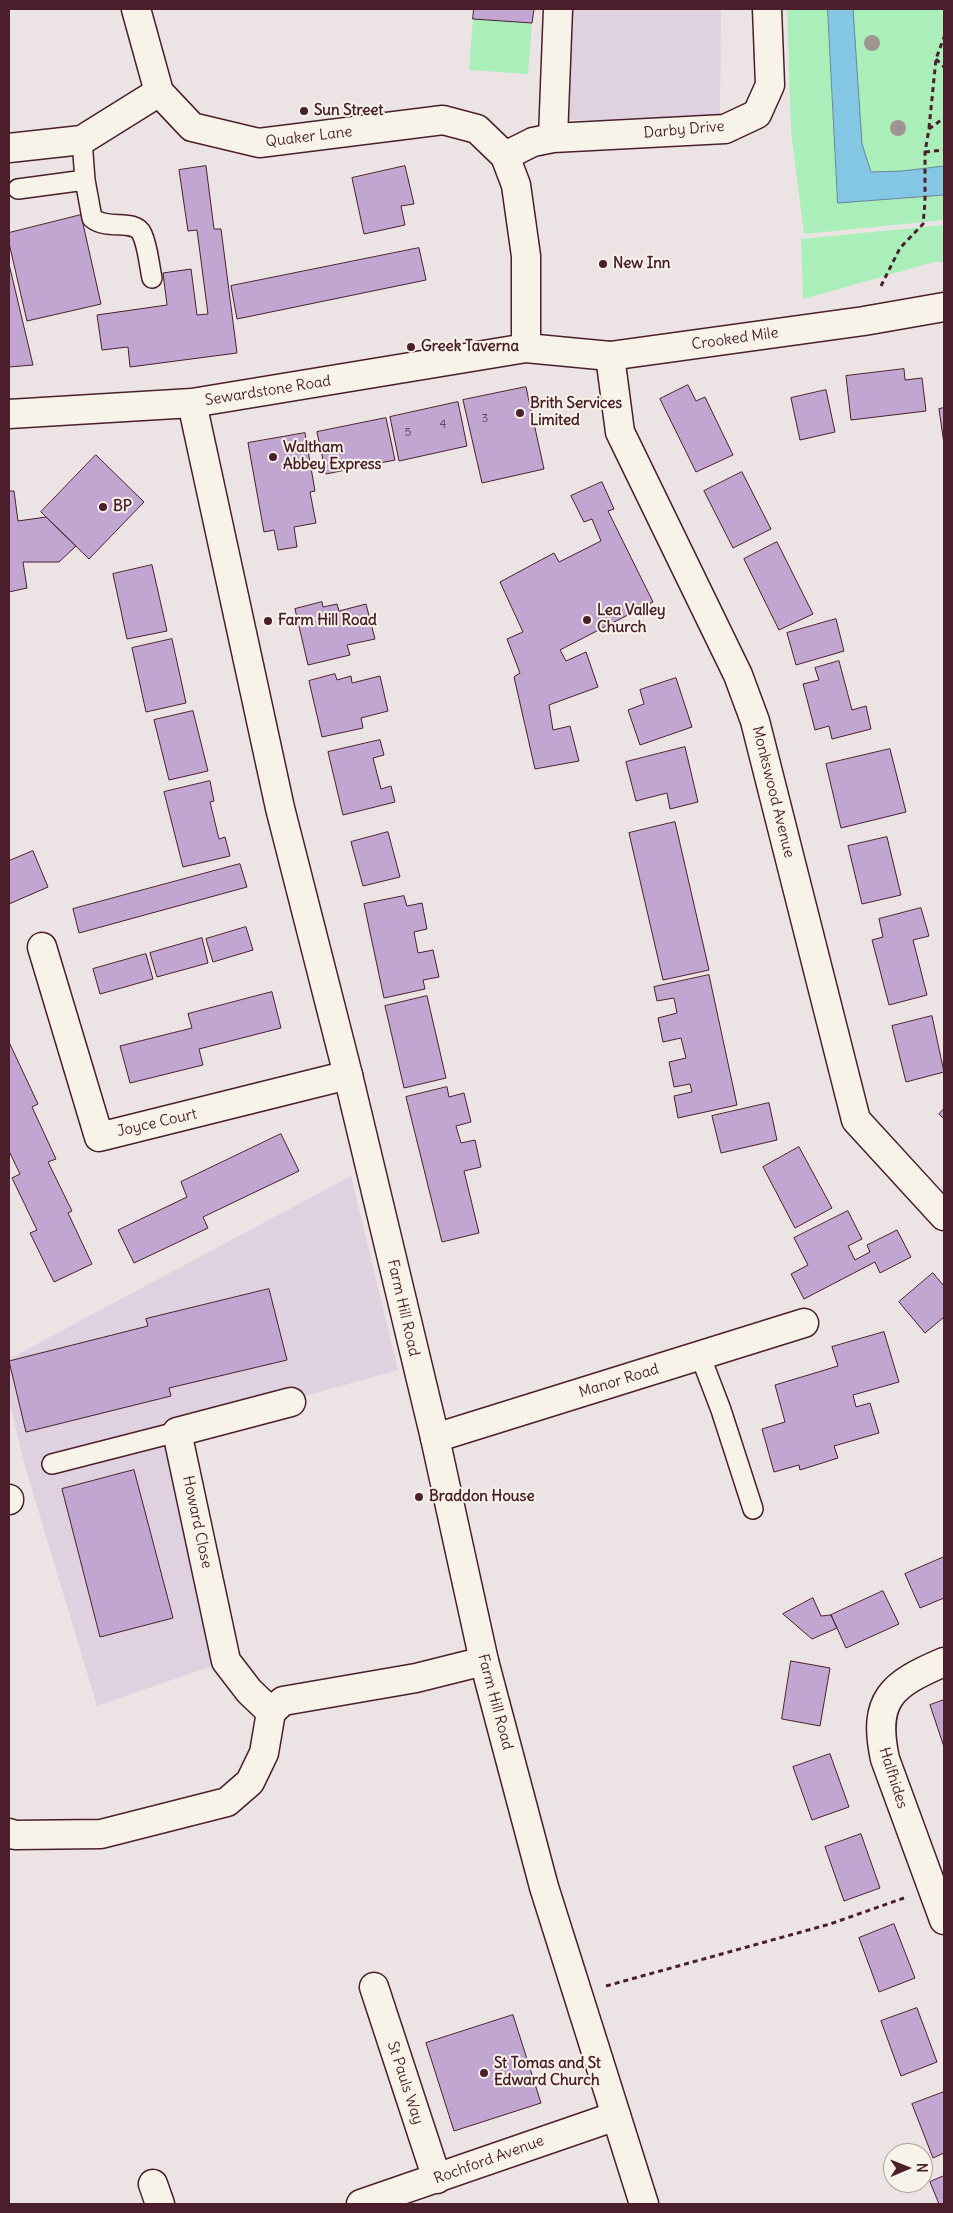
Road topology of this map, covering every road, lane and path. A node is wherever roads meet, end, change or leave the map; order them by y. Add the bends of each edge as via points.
1 (136, 9) edge
2 (558, 9) edge
3 (767, 9) edge
4 (944, 37) edge
5 (936, 59) junction
6 (944, 67) edge
7 (159, 92) junction
8 (944, 118) edge
9 (929, 129) junction
10 (553, 138) junction
11 (82, 140) junction
12 (9, 148) edge
13 (944, 150) edge
14 (925, 152) junction
15 (505, 156) junction
16 (85, 180) junction
17 (18, 189) dead end
18 (152, 278) dead end
19 (944, 307) edge
20 (864, 320) junction
21 (526, 348) junction
22 (610, 356) junction
23 (192, 403) junction
24 (9, 414) edge
25 (42, 947) dead end
26 (348, 1075) junction
27 (944, 1216) edge
28 (804, 1322) dead end
29 (700, 1355) junction
30 (291, 1402) dead end
31 (177, 1432) junction
32 (435, 1438) junction
33 (52, 1464) dead end
34 (753, 1509) dead end
35 (484, 1661) junction
36 (944, 1662) edge
37 (271, 1712) junction
38 (9, 1833) edge
39 (932, 1888) junction
40 (944, 1920) edge
41 (374, 1987) dead end
42 (579, 1994) junction
43 (616, 2116) junction
44 (436, 2179) junction
45 (362, 2204) edge
46 (644, 2204) edge

1 - 7 street, Quaker Lane
2 - 10 street
3 - 10 street, Darby Drive via 770,85 757,114 725,129
4 - 5 path
5 - 6 path
5 - 9 path
7 - 11 street
7 - 15 street, Quaker Lane via 192,127 259,143 443,120 477,129
8 - 9 path
9 - 14 path
10 - 15 street, Darby Drive via 533,142
11 - 12 street
11 - 16 lane
13 - 14 path
14 - 20 path via 923,224 900,248
15 - 21 street, Quaker Lane via 516,185 526,256
16 - 17 lane
16 - 18 lane via 92,218 98,224 138,228
19 - 20 street, Crooked Mile
20 - 22 street, Crooked Mile
21 - 22 street, Crooked Mile
21 - 23 street, Sewardstone Road
22 - 27 street, Monkswood Avenue via 620,432 738,675 755,721 856,1120
23 - 24 street, Sewardstone Road
23 - 26 street, Farm Hill Road via 280,808
25 - 26 street, Joyce Court via 99,1136
26 - 32 street, Farm Hill Road
28 - 29 street, Manor Road
29 - 32 street, Manor Road
29 - 34 lane
30 - 31 street
31 - 33 lane
31 - 37 street, Howard Close via 226,1662
32 - 35 street, Farm Hill Road
35 - 37 street via 416,1678 283,1701
35 - 42 street, Farm Hill Road via 544,1887
36 - 39 street, Halfhides via 912,1675 898,1687 887,1702 880,1721 885,1759
37 - 38 street via 264,1753 254,1775 227,1802 101,1834
39 - 40 street, Halfhides
39 - 42 path via 830,1924
41 - 44 street, St Pauls Way
42 - 43 street, Farm Hill Road
43 - 44 street, Rochford Avenue
43 - 46 street, Farm Hill Road
44 - 45 street, Rochford Avenue

